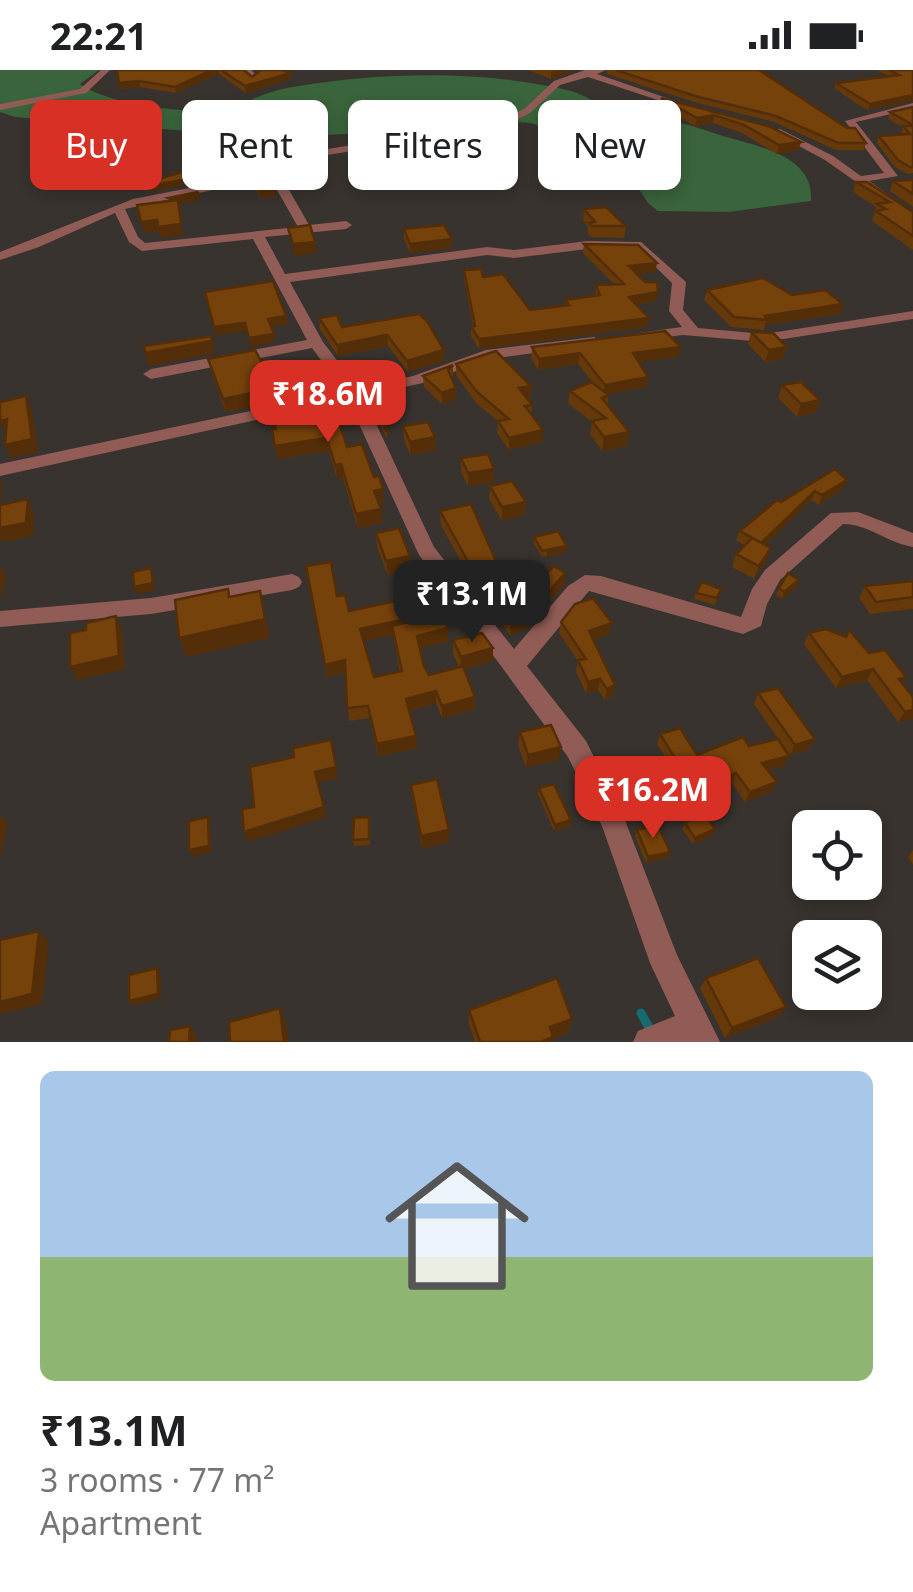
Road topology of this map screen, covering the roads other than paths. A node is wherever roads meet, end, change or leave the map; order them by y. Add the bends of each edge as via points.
1 (106, 70) edge
2 (245, 70) edge
3 (568, 70) edge
4 (602, 70) edge
5 (586, 73) junction
6 (255, 77) edge
7 (913, 106) edge
8 (0, 107) edge
9 (706, 112) edge
10 (770, 128) edge
11 (897, 176) junction
12 (859, 179) junction
13 (870, 187) junction
14 (284, 190) edge
15 (118, 208) junction
16 (913, 218) edge
17 (346, 224) dead end
18 (306, 230) junction
19 (258, 236) junction
20 (0, 256) edge
21 (280, 278) junction
22 (913, 316) edge
23 (694, 332) junction
24 (316, 343) junction
25 (150, 374) dead end
26 (353, 392) junction
27 (0, 470) edge
28 (913, 540) edge
29 (292, 582) dead end
30 (0, 619) edge
31 (516, 664) junction
32 (699, 1032) edge
33 (650, 1042) edge

1 - 8 street via 84,90
2 - 6 street
3 - 5 street
4 - 5 street
5 - 9 street
5 - 15 street via 550,87 502,124 239,166 236,182
7 - 11 street via 850,121
10 - 12 street
11 - 12 street
11 - 13 street
12 - 13 street
13 - 16 street
14 - 18 street
15 - 19 street via 142,247
15 - 20 street
17 - 18 street
18 - 19 street
19 - 21 street
21 - 23 street via 487,251 641,246 678,282 676,310
21 - 24 street
22 - 23 street via 764,338
23 - 26 street via 486,355 417,380
24 - 25 street
24 - 26 street
26 - 27 street
26 - 31 street via 426,550
28 - 31 street via 868,520 838,518 774,575 744,626 585,584
29 - 30 street via 151,606
31 - 32 street via 599,794
32 - 33 street

